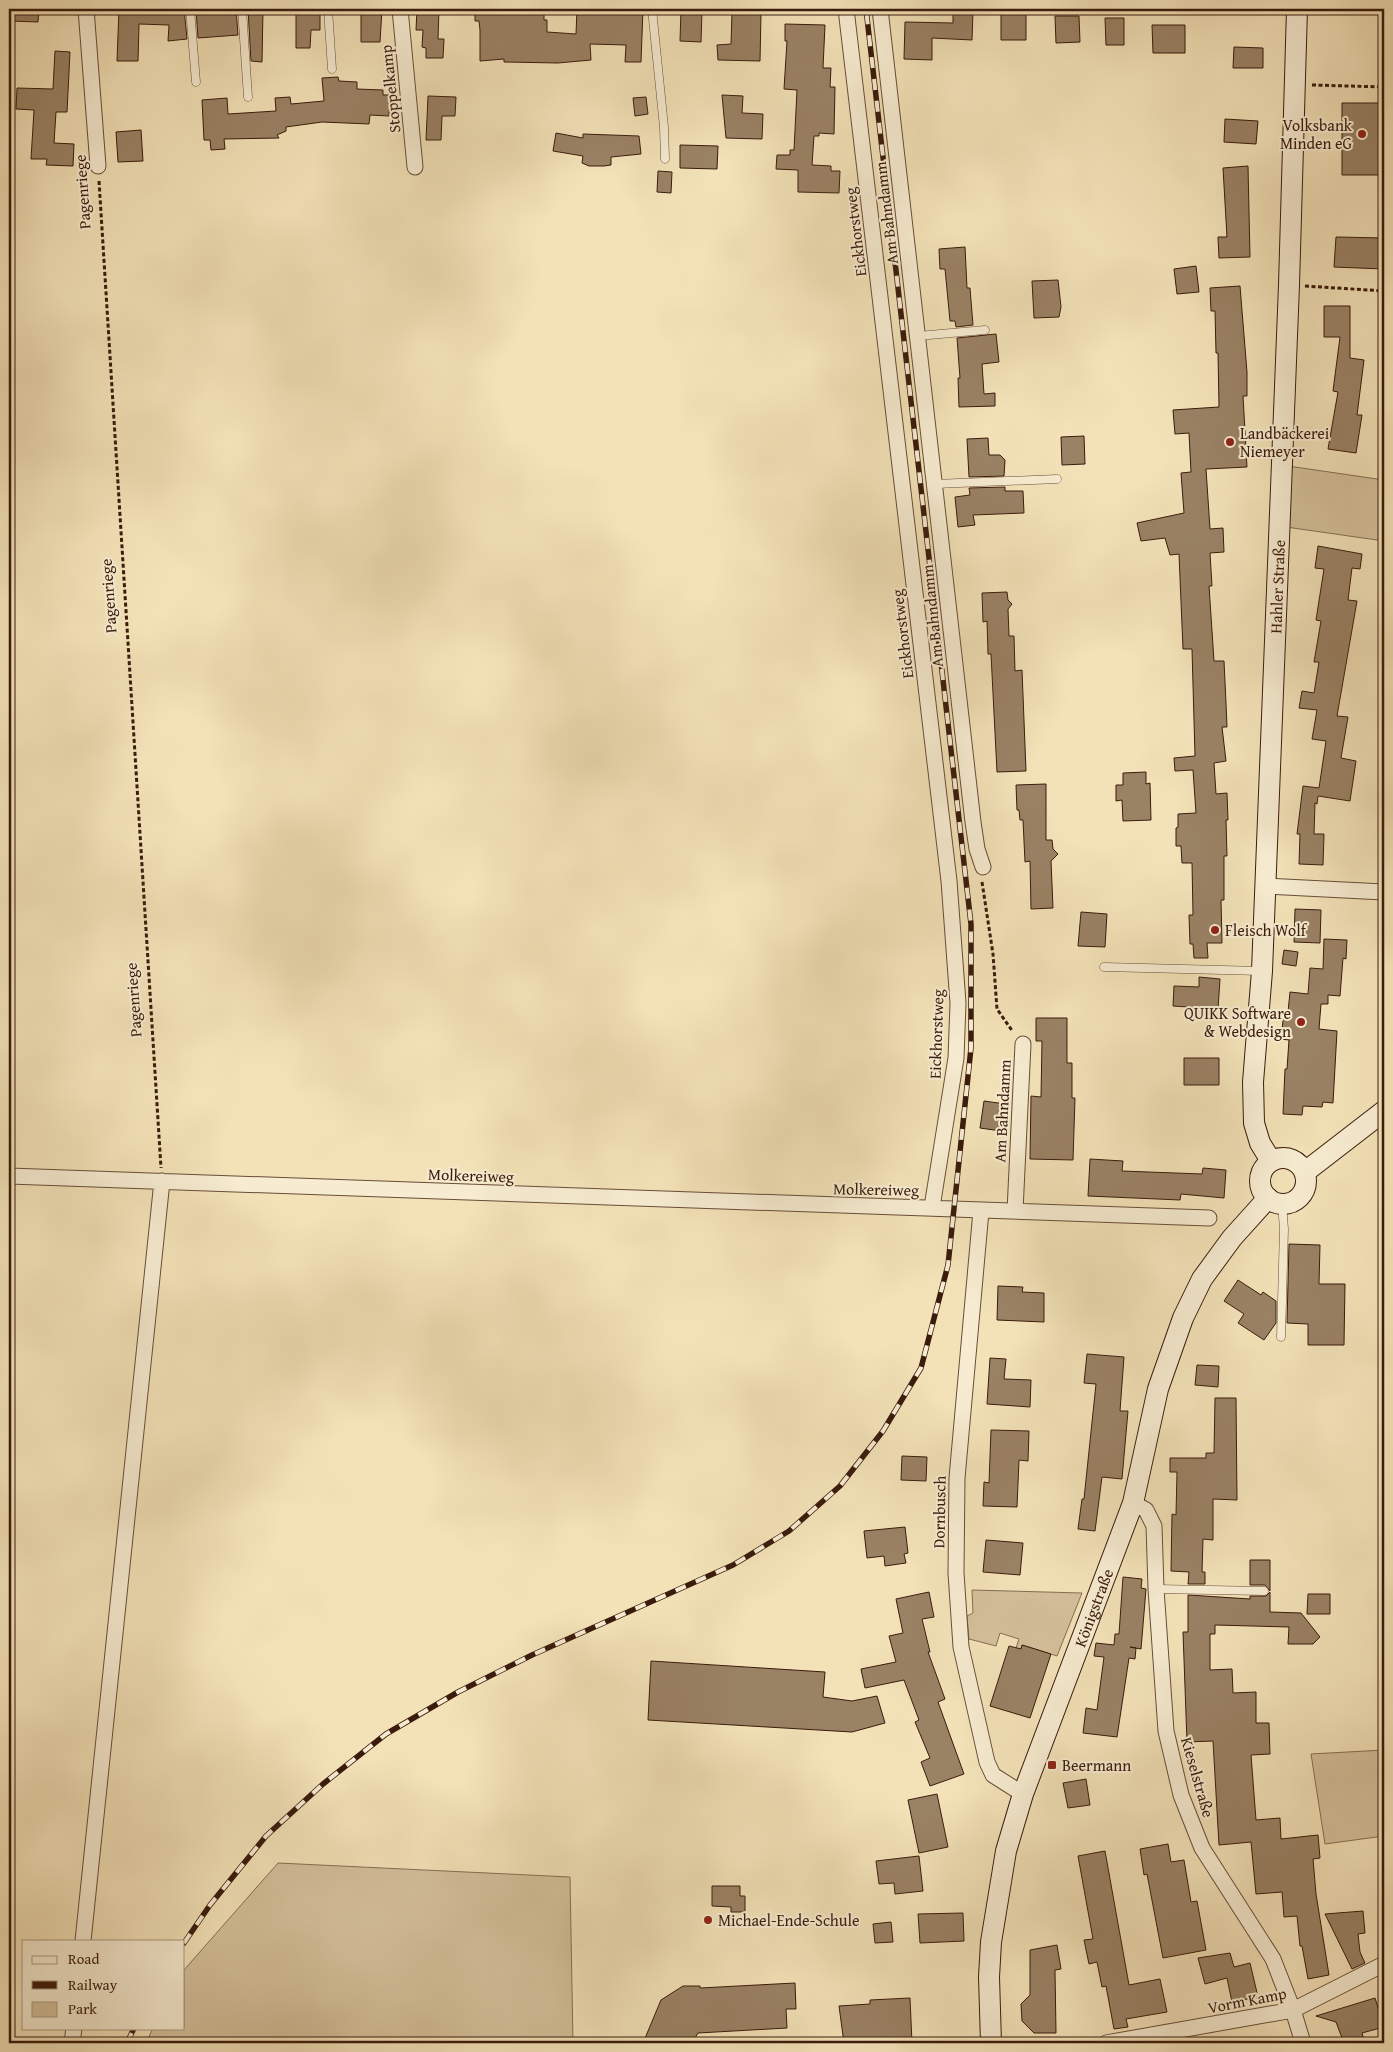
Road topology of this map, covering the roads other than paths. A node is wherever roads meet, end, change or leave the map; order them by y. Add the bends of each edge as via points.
1 (86, 9) edge
2 (190, 9) edge
3 (242, 9) edge
4 (328, 9) edge
5 (400, 9) edge
6 (652, 9) edge
7 (846, 9) edge
8 (880, 9) edge
9 (1297, 9) edge
10 (332, 69) dead end
11 (196, 82) dead end
12 (248, 97) dead end
13 (665, 159) dead end
14 (98, 166) road end
15 (415, 167) dead end
16 (985, 330) dead end
17 (918, 336) junction
18 (1056, 479) dead end
19 (934, 484) junction
20 (983, 868) road end
21 (1265, 886) junction
22 (1384, 892) edge
23 (1104, 967) dead end
24 (1262, 971) junction
25 (1023, 1044) road end
26 (1384, 1112) edge
27 (1271, 1162) junction
28 (1305, 1172) junction
29 (9, 1176) edge
30 (162, 1181) junction
31 (1275, 1201) junction
32 (932, 1207) junction
33 (981, 1211) junction
34 (1015, 1211) junction
35 (1209, 1218) dead end
36 (1281, 1337) dead end
37 (1133, 1503) junction
38 (1156, 1589) junction
39 (1264, 1591) dead end
40 (1023, 1794) junction
41 (83, 1940) edge
42 (1384, 1964) edge
43 (1293, 2010) junction
44 (74, 2030) edge
45 (72, 2043) edge
46 (991, 2043) edge
47 (1106, 2043) edge
48 (1303, 2043) edge

1 - 14 street, Pagenriege
2 - 11 lane
3 - 12 lane
4 - 10 lane
5 - 15 street, Stoppelkamp
6 - 13 lane
7 - 32 street, Eickhorstweg via 949,882 958,1003 956,1058
8 - 17 street, Am Bahndamm
9 - 21 street, Hahler Straße via 1290,285
16 - 17 lane
17 - 19 street, Am Bahndamm
18 - 19 lane
19 - 20 street, Am Bahndamm via 973,822
21 - 22 street
21 - 24 street, Hahler Straße
23 - 24 lane
24 - 27 street, Hahler Straße via 1253,1082 1254,1123
25 - 34 street, Am Bahndamm
26 - 28 street
27 - 28 street via 1286,1158 1294,1160
27 - 31 street via 1261,1175 1263,1191
28 - 31 street via 1306,1187 1302,1194 1290,1203
29 - 30 street, Molkereiweg
30 - 32 street, Molkereiweg via 909,1209
30 - 41 street
31 - 36 lane via 1284,1229
31 - 37 street, Königstraße via 1232,1238 1202,1279 1183,1318 1158,1390
32 - 33 street
33 - 34 street
33 - 40 street, Dornbusch via 957,1478 959,1632 987,1762 993,1775
34 - 35 street
37 - 38 street, Kieselstraße via 1146,1510 1154,1526
37 - 40 street, Königstraße
38 - 39 lane
38 - 43 street, Kieselstraße via 1166,1731 1181,1795 1202,1848 1273,1959
40 - 46 street, Königstraße via 1006,1851 991,1942
42 - 43 street, Vorm Kamp
43 - 47 street, Vorm Kamp
43 - 48 street, Kieselstraße
44 - 45 street

